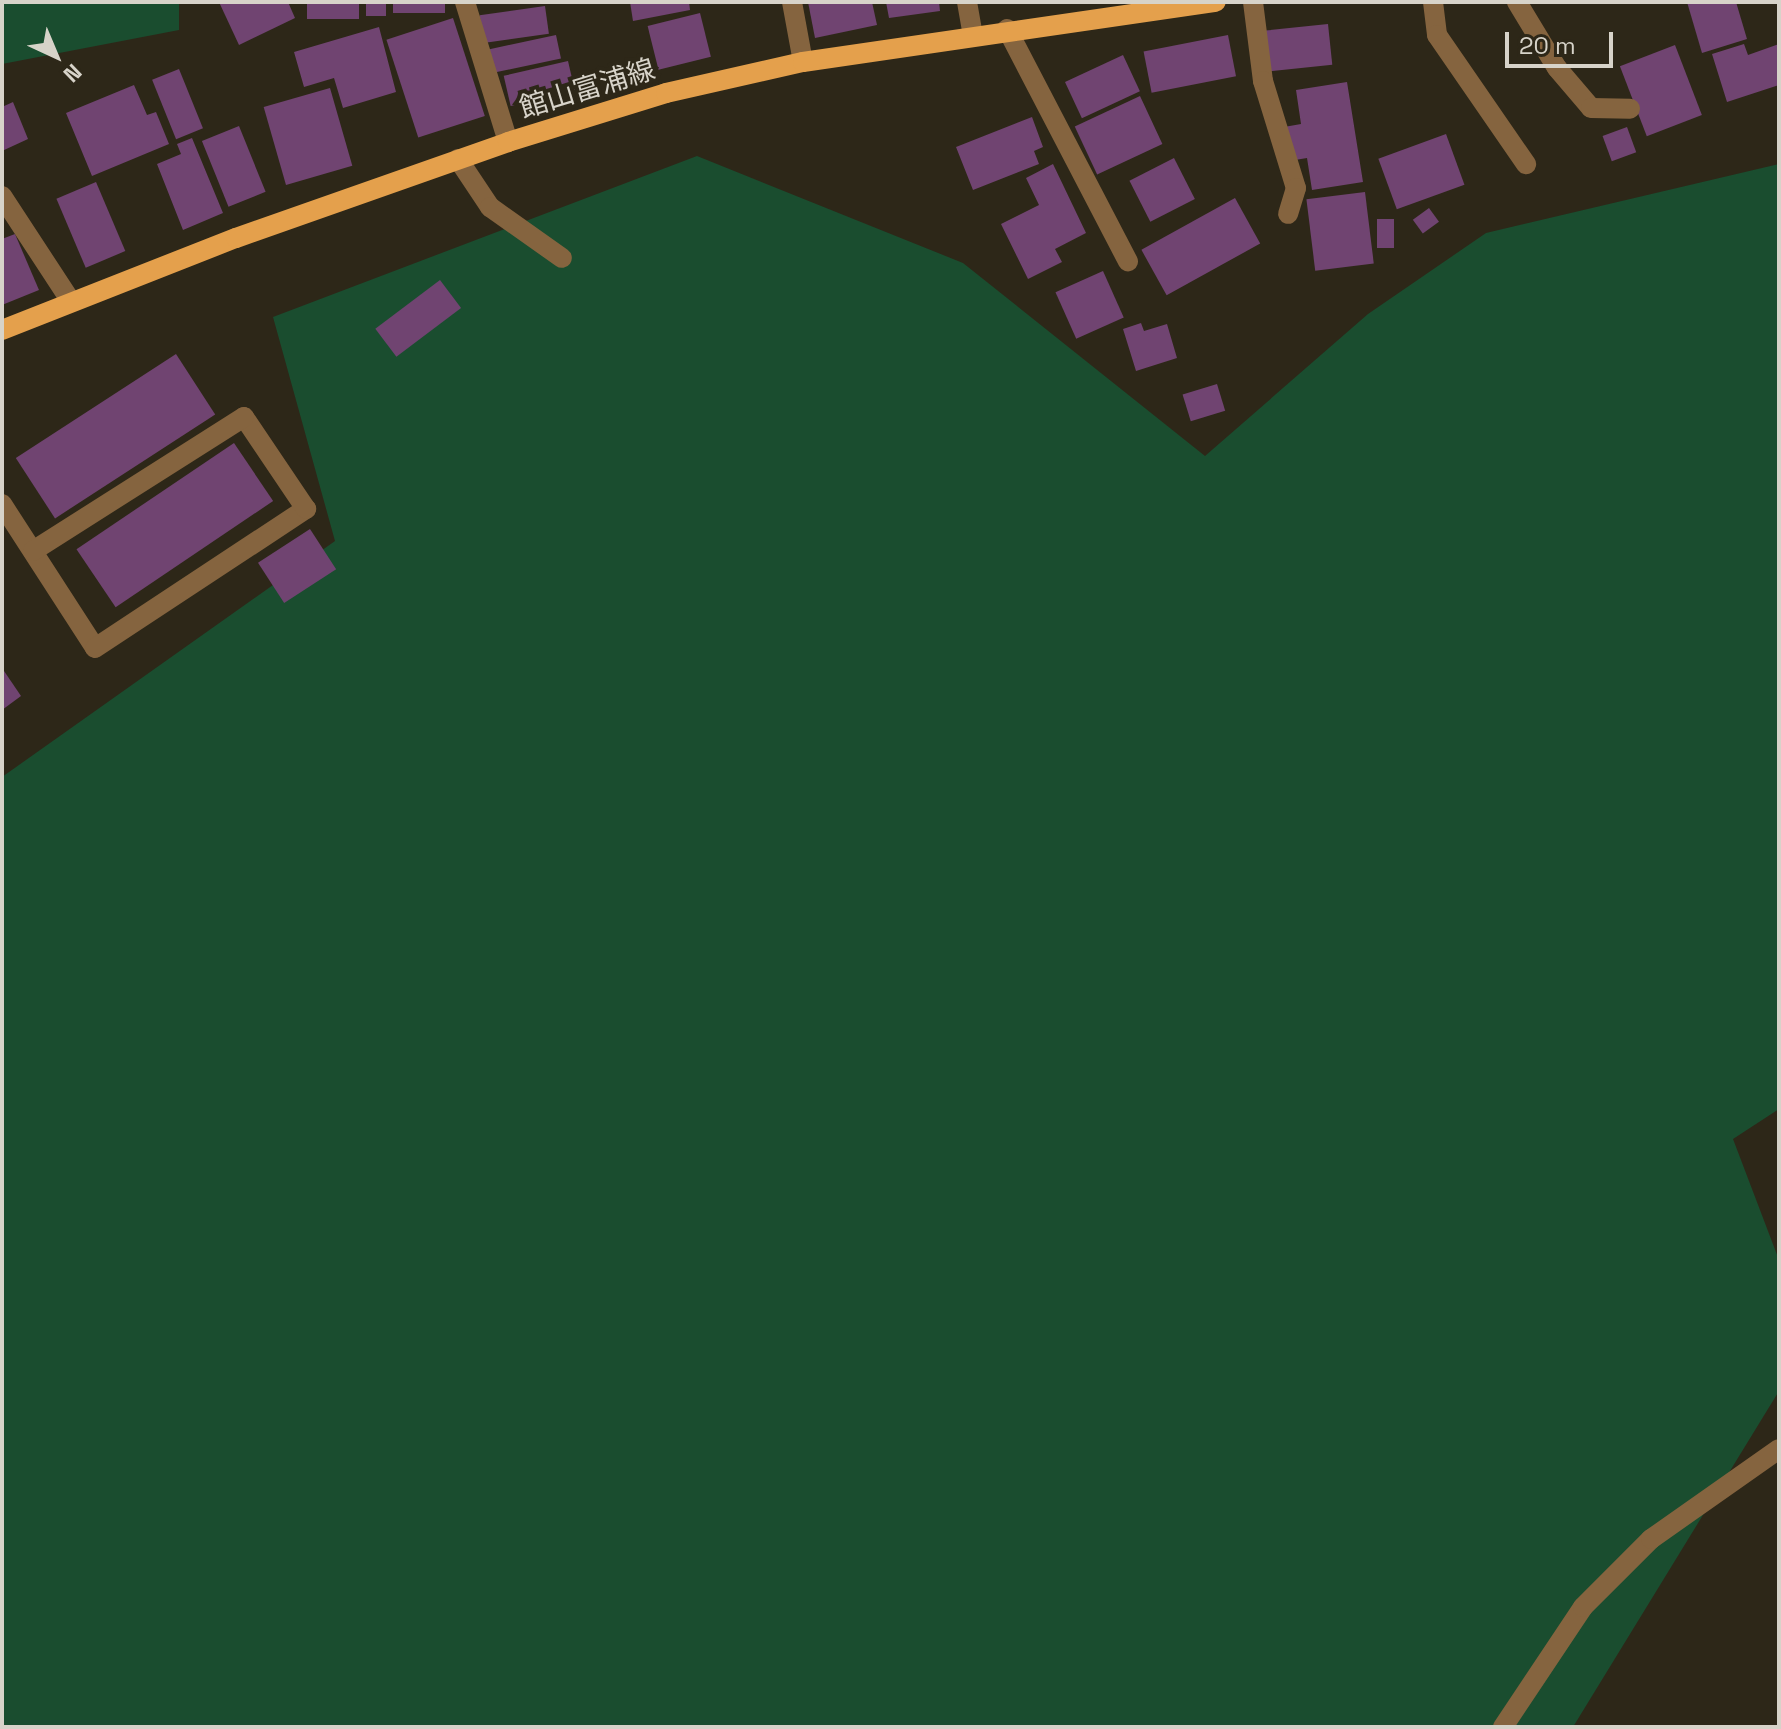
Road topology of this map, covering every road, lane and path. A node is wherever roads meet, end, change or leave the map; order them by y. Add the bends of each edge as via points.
1 (465, 2) edge
2 (792, 2) edge
3 (967, 2) edge
4 (1216, 2) edge
5 (1253, 2) edge
6 (1433, 2) edge
7 (1517, 2) edge
8 (1007, 29) junction
9 (973, 35) junction
10 (803, 62) junction
11 (1630, 109) dead end
12 (508, 142) junction
13 (458, 159) junction
14 (1526, 164) dead end
15 (2, 196) edge
16 (1288, 214) dead end
17 (562, 258) dead end
18 (1128, 261) dead end
19 (70, 300) junction
20 (2, 330) edge
21 (2, 504) edge
22 (33, 551) junction
23 (1779, 1449) edge
24 (1503, 1727) edge

1 - 12 street
2 - 10 street
3 - 9 street
4 - 8 main road, 館山富浦線
5 - 16 street via 1263,81 1296,188
6 - 14 street via 1437,35
7 - 11 street via 1557,68 1591,108
8 - 9 main road, 館山富浦線
8 - 18 street
9 - 10 main road, 館山富浦線
10 - 12 main road, 館山富浦線 via 666,93
12 - 13 main road, 館山富浦線
13 - 17 street via 490,207
13 - 19 main road, 館山富浦線
15 - 19 street
19 - 20 main road, 館山富浦線
21 - 22 street
22 - 22 street via 95,648 306,509 244,417
23 - 24 street via 1651,1539 1583,1607

